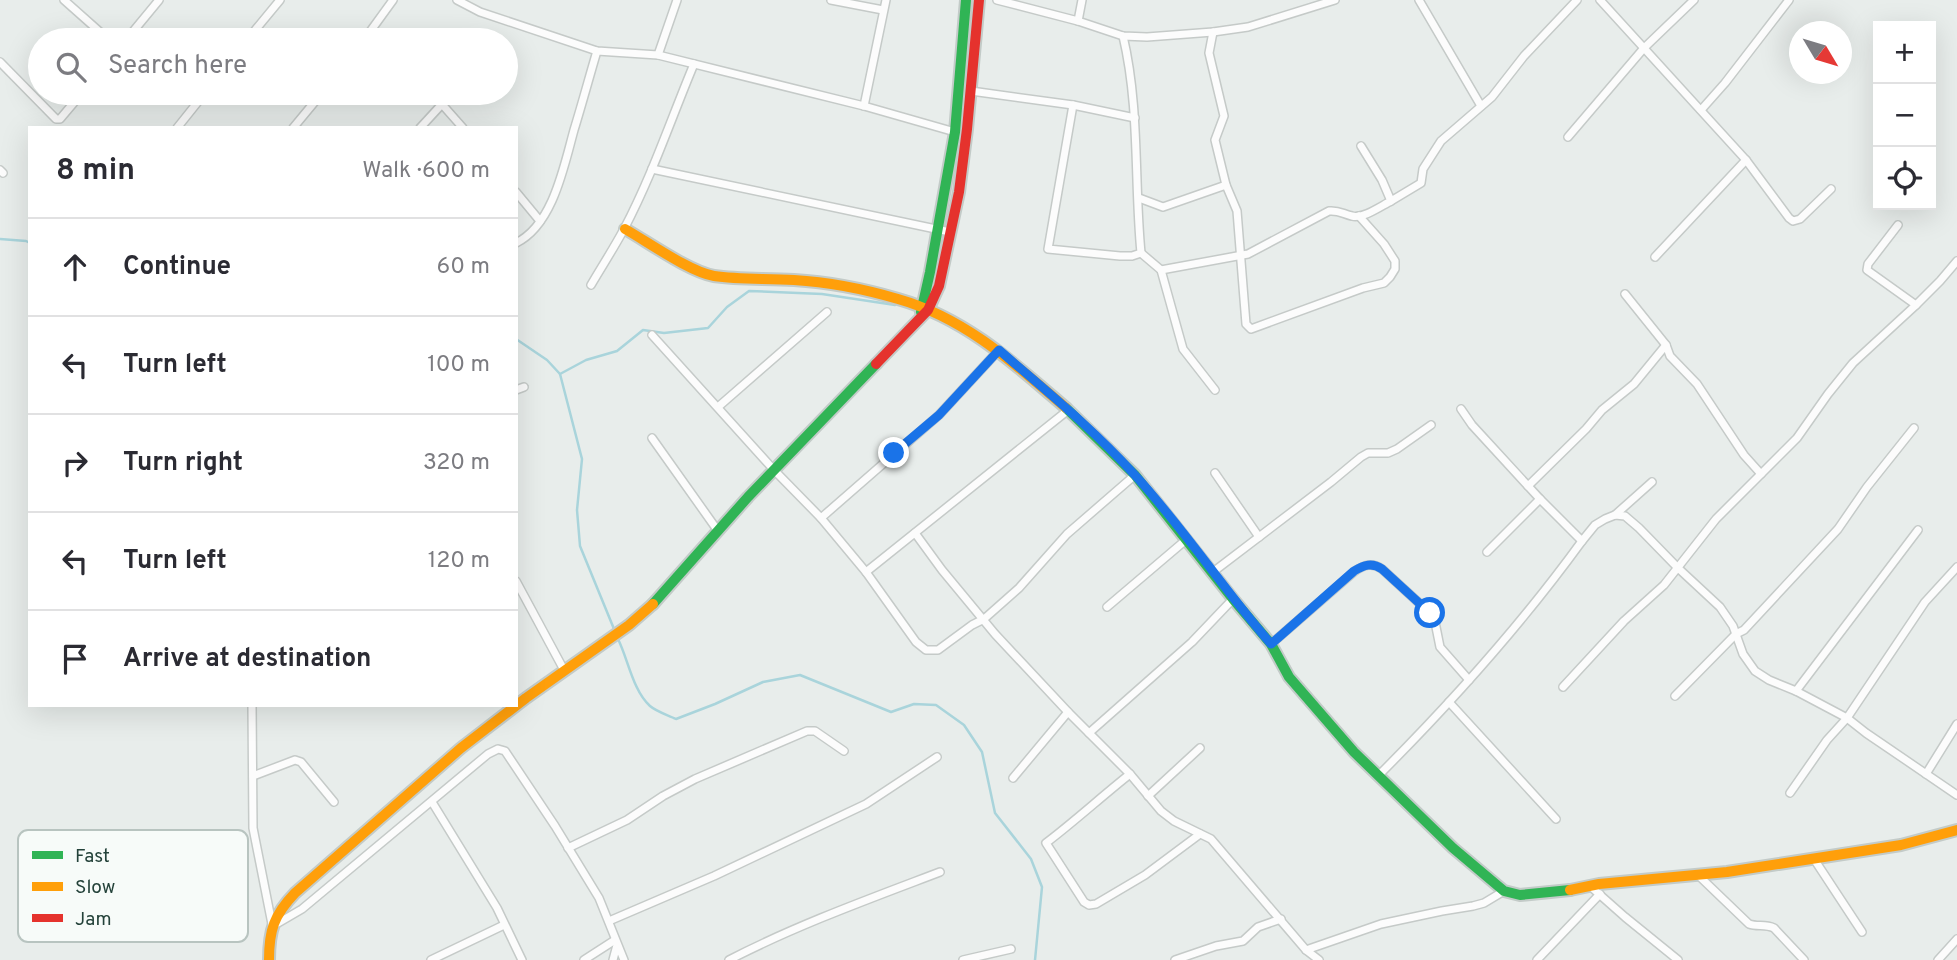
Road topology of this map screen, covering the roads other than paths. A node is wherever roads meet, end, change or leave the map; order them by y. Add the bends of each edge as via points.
1 (64, 0) edge
2 (159, 0) edge
3 (280, 0) edge
4 (393, 0) edge
5 (457, 0) edge
6 (677, 0) edge
7 (831, 0) edge
8 (886, 0) edge
9 (966, 0) edge
10 (979, 0) edge
11 (997, 0) edge
12 (1082, 0) edge
13 (1335, 0) edge
14 (1419, 0) edge
15 (1577, 0) edge
16 (1600, 0) edge
17 (1694, 0) edge
18 (1789, 0) edge
19 (1321, 2) edge
20 (883, 10) junction
21 (1078, 21) junction
22 (96, 28) edge
23 (136, 28) edge
24 (257, 28) edge
25 (373, 28) edge
26 (1213, 32) junction
27 (1124, 36) junction
28 (1644, 48) junction
29 (597, 51) junction
30 (657, 55) junction
31 (0, 62) edge
32 (694, 64) junction
33 (28, 90) edge
34 (971, 91) junction
35 (42, 105) edge
36 (72, 105) edge
37 (195, 105) edge
38 (312, 105) edge
39 (441, 105) edge
40 (445, 105) edge
41 (1073, 105) junction
42 (864, 106) junction
43 (1481, 106) junction
44 (1700, 110) junction
45 (1135, 118) junction
46 (179, 126) edge
47 (295, 126) edge
48 (422, 126) edge
49 (461, 126) edge
50 (955, 132) junction
51 (1568, 137) dead end
52 (1361, 146) dead end
53 (1746, 160) junction
54 (652, 169) junction
55 (1226, 185) junction
56 (1831, 189) dead end
57 (518, 194) edge
58 (1139, 198) junction
59 (1391, 201) junction
60 (1359, 216) junction
61 (540, 221) junction
62 (1898, 225) dead end
63 (625, 229) junction
64 (938, 230) junction
65 (950, 232) junction
66 (518, 242) edge
67 (1141, 253) junction
68 (1241, 256) junction
69 (1655, 257) dead end
70 (1957, 261) edge
71 (1161, 270) junction
72 (591, 285) dead end
73 (1625, 294) dead end
74 (1916, 305) junction
75 (923, 311) junction
76 (827, 312) dead end
77 (652, 335) dead end
78 (1666, 345) junction
79 (999, 350) junction
80 (1215, 390) dead end
81 (718, 407) junction
82 (1461, 409) dead end
83 (1067, 411) junction
84 (1431, 425) dead end
85 (1914, 429) dead end
86 (652, 438) dead end
87 (774, 470) junction
88 (1215, 473) dead end
89 (1761, 474) junction
90 (1135, 475) junction
91 (1653, 482) dead end
92 (1528, 486) junction
93 (1540, 499) junction
94 (1615, 515) junction
95 (821, 518) junction
96 (1918, 530) dead end
97 (718, 531) junction
98 (915, 533) junction
99 (1259, 537) junction
100 (1187, 538) junction
101 (1582, 541) junction
102 (1488, 552) dead end
103 (1957, 567) edge
104 (1678, 568) junction
105 (866, 572) junction
106 (1213, 572) junction
107 (518, 585) edge
108 (1233, 598) junction
109 (1107, 607) dead end
110 (984, 620) junction
111 (1736, 634) junction
112 (1271, 644) junction
113 (564, 670) junction
114 (1469, 680) junction
115 (1563, 687) dead end
116 (1796, 691) junction
117 (1675, 696) dead end
118 (1449, 702) junction
119 (518, 705) edge
120 (252, 707) edge
121 (515, 707) edge
122 (1068, 712) junction
123 (1847, 718) junction
124 (1957, 724) edge
125 (1089, 733) junction
126 (1200, 748) dead end
127 (844, 751) dead end
128 (937, 757) dead end
129 (1130, 774) junction
130 (1926, 774) junction
131 (253, 776) junction
132 (1378, 776) junction
133 (1013, 778) dead end
134 (1790, 793) dead end
135 (1957, 795) edge
136 (1148, 796) junction
137 (334, 802) dead end
138 (432, 802) junction
139 (1556, 819) dead end
140 (1957, 830) edge
141 (1200, 834) junction
142 (568, 848) junction
143 (1814, 859) junction
144 (940, 872) dead end
145 (1698, 875) junction
146 (1590, 886) junction
147 (1504, 891) junction
148 (1600, 894) junction
149 (1280, 919) junction
150 (609, 921) junction
151 (272, 924) junction
152 (504, 925) junction
153 (1862, 932) dead end
154 (1957, 939) edge
155 (616, 942) junction
156 (1011, 949) dead end
157 (1306, 950) junction
158 (594, 957) edge
159 (1540, 959) edge
160 (269, 960) edge
161 (431, 960) edge
162 (522, 960) edge
163 (584, 960) edge
164 (613, 960) edge
165 (624, 960) edge
166 (729, 960) edge
167 (963, 960) edge
168 (1175, 960) edge
169 (1319, 960) edge
170 (1678, 960) edge
171 (1804, 960) edge
172 (1938, 960) edge

1 - 22 street
2 - 23 street
3 - 24 street
4 - 25 street
5 - 29 street
6 - 30 street
7 - 20 street
8 - 20 street
9 - 50 street
10 - 34 street
11 - 21 street
12 - 21 street
13 - 19 street
14 - 43 street
15 - 43 street
16 - 28 street
17 - 28 street
18 - 44 street
19 - 26 street via 1248,27
20 - 42 street
21 - 27 street
26 - 27 street
26 - 55 street via 1209,53 1224,116 1215,140
27 - 45 street
28 - 44 street
28 - 51 street
29 - 30 street
29 - 61 street via 564,172
30 - 32 street
31 - 33 street
32 - 42 street
32 - 54 street
34 - 41 street
34 - 65 street
35 - 36 street via 60,119
37 - 46 street
38 - 47 street
39 - 48 street
40 - 49 street
41 - 45 street
41 - 67 street via 1048,250 1120,256
42 - 50 street
43 - 59 street via 1441,141 1423,169 1421,183
44 - 53 street
45 - 58 street
50 - 64 street
52 - 59 street
53 - 56 street via 1793,220 1800,219
53 - 69 street
54 - 63 street
54 - 64 street
55 - 58 street via 1163,207
55 - 68 street via 1237,211
57 - 61 street
58 - 67 street
59 - 60 street
60 - 68 street via 1329,211
60 - 68 street via 1395,261 1390,278 1251,329 1246,324
61 - 66 street
62 - 74 street via 1867,270
63 - 72 street
63 - 75 street via 713,276 839,285 900,299
64 - 65 street
64 - 75 street
65 - 75 street via 939,286
67 - 71 street
68 - 71 street
70 - 74 street
71 - 80 street via 1183,349
73 - 78 street
74 - 89 street via 1853,363 1797,438
75 - 79 street via 950,319
75 - 87 street
76 - 81 street
77 - 81 street
78 - 89 street
78 - 92 street via 1634,384
79 - 83 street
79 - 95 street via 939,415
81 - 87 street
82 - 92 street
83 - 90 street
83 - 98 street
84 - 99 street via 1397,449 1361,457
85 - 111 street via 1838,529
86 - 97 street
87 - 95 street
87 - 97 street
88 - 99 street
89 - 104 street via 1716,519
90 - 100 street
90 - 110 street via 1047,554
91 - 94 street
92 - 93 street
93 - 101 street
93 - 102 street
94 - 101 street via 1595,525
94 - 104 street via 1625,516 1640,528
95 - 105 street
96 - 116 street
97 - 113 street via 658,599
98 - 105 street
98 - 110 street
99 - 106 street
100 - 106 street
100 - 109 street
101 - 114 street
103 - 123 street via 1925,602
104 - 111 street via 1720,607
104 - 115 street
105 - 110 street via 926,650 938,650
106 - 108 street
107 - 113 street
108 - 112 street
108 - 125 street via 1192,642
110 - 122 street
111 - 116 street via 1755,671
111 - 117 street
112 - 114 street via 1354,571 1373,565 1430,613 1440,648
112 - 132 street via 1289,677
113 - 119 street
114 - 118 street
116 - 123 street
118 - 132 street
118 - 139 street
120 - 131 street
121 - 151 street via 461,748 295,893
122 - 125 street
122 - 133 street
123 - 130 street
123 - 134 street
124 - 130 street
125 - 129 street
126 - 136 street
127 - 142 street via 807,731 695,779 627,820
128 - 150 street via 866,804
129 - 136 street
129 - 141 street via 1046,843 1084,902 1096,904
130 - 135 street
131 - 137 street via 296,760
131 - 151 street via 253,828
132 - 147 street
136 - 141 street via 1174,821
138 - 142 street via 488,754 505,751
138 - 151 street via 302,909
138 - 152 street
140 - 143 street via 1901,845
141 - 149 street via 1211,839
142 - 150 street
143 - 145 street
143 - 153 street
144 - 166 street
145 - 146 street
145 - 171 street via 1749,924 1774,928
146 - 147 street via 1520,895
146 - 148 street
147 - 157 street via 1484,903 1381,924
148 - 159 street
148 - 170 street
149 - 157 street
149 - 168 street via 1258,927 1242,941
150 - 155 street
151 - 160 street
152 - 161 street
152 - 162 street
154 - 172 street
155 - 158 street
155 - 164 street
155 - 165 street
156 - 167 street
157 - 169 street
158 - 163 street

